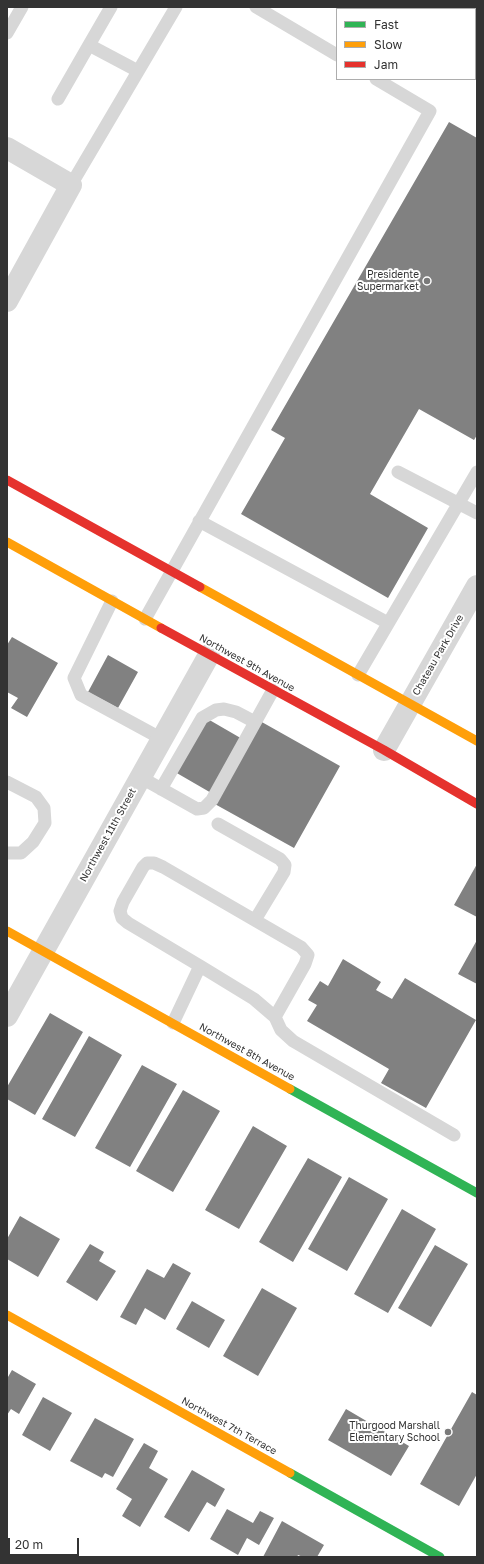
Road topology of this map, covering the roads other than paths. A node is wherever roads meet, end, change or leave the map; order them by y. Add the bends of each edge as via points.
1 (22, 7) edge
2 (111, 7) edge
3 (176, 7) edge
4 (256, 7) edge
5 (7, 33) edge
6 (89, 45) junction
7 (336, 54) edge
8 (138, 71) junction
9 (378, 80) edge
10 (58, 99) dead end
11 (7, 148) edge
12 (71, 184) junction
13 (7, 301) edge
14 (398, 472) dead end
15 (477, 472) edge
16 (7, 480) edge
17 (459, 503) junction
18 (477, 513) edge
19 (200, 522) junction
20 (9, 548) edge
21 (172, 571) junction
22 (477, 586) edge
23 (112, 601) junction
24 (145, 619) junction
25 (388, 623) junction
26 (208, 655) junction
27 (358, 675) junction
28 (273, 690) junction
29 (410, 703) junction
30 (177, 711) junction
31 (198, 722) junction
32 (255, 722) junction
33 (162, 739) junction
34 (477, 741) edge
35 (384, 750) junction
36 (140, 778) junction
37 (7, 782) edge
38 (161, 789) junction
39 (477, 804) edge
40 (218, 824) dead end
41 (7, 853) edge
42 (255, 920) junction
43 (7, 931) edge
44 (43, 951) junction
45 (200, 966) junction
46 (7, 1016) edge
47 (275, 1017) junction
48 (173, 1023) junction
49 (454, 1135) dead end
50 (477, 1193) edge
51 (7, 1315) edge
52 (440, 1557) edge

1 - 5 lane
2 - 6 lane
3 - 8 lane
4 - 7 lane
6 - 8 lane
6 - 10 lane
8 - 12 lane
9 - 19 lane via 430,111
11 - 12 street
12 - 13 street
14 - 17 lane
15 - 17 lane
16 - 21 main road
17 - 18 lane
17 - 25 lane
19 - 21 lane
19 - 25 lane
20 - 23 main road, Northwest 9th Avenue
21 - 24 lane
21 - 27 main road
22 - 29 street, Chateau Park Drive
23 - 24 main road, Northwest 9th Avenue
23 - 33 lane via 74,678 81,695
24 - 26 main road, Northwest 9th Avenue
25 - 27 lane
26 - 28 main road, Northwest 9th Avenue
26 - 30 street, Northwest 11th Street
27 - 29 main road
28 - 32 lane
28 - 35 main road, Northwest 9th Avenue
29 - 34 main road
29 - 35 street, Chateau Park Drive
30 - 31 lane
30 - 33 street, Northwest 11th Street
31 - 32 lane via 208,713 224,709
31 - 38 lane
32 - 38 lane via 212,800 204,808 197,809
33 - 36 street, Northwest 11th Street
35 - 39 main road, Northwest 9th Avenue
36 - 38 lane
36 - 44 street, Northwest 11th Street
37 - 41 lane via 36,797 44,808 45,823 34,842 21,853
40 - 42 lane via 280,859 285,866 284,872
42 - 45 lane via 163,867 147,863 123,902 120,912 122,918
42 - 47 lane via 301,947 308,956
43 - 44 main road, Northwest 8th Avenue
44 - 46 street, Northwest 11th Street
44 - 48 main road, Northwest 8th Avenue
45 - 47 lane via 254,999
45 - 48 lane
47 - 49 lane via 281,1030 293,1041
48 - 50 main road, Northwest 8th Avenue
51 - 52 main road, Northwest 7th Terrace

